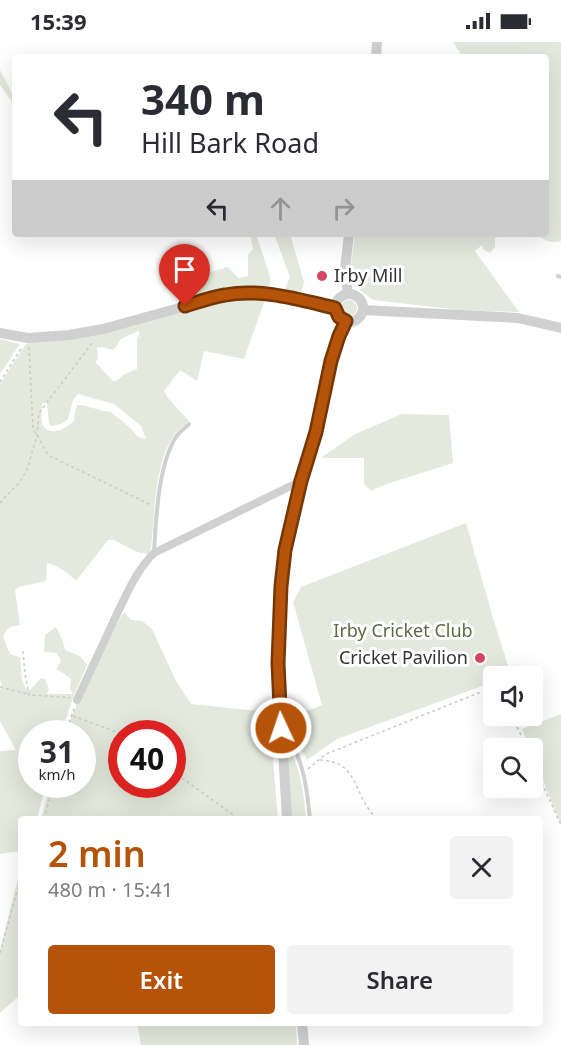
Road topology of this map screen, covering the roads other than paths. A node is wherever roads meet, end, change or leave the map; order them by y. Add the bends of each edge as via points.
1 (349, 237) edge
2 (348, 294) junction
3 (335, 308) junction
4 (363, 310) junction
5 (346, 321) junction
6 (561, 328) edge
7 (0, 333) edge
8 (189, 424) dead end
9 (301, 481) junction
10 (154, 553) junction
11 (77, 700) road end
12 (281, 728) junction
13 (287, 816) edge
14 (310, 816) edge
15 (302, 1026) edge
16 (304, 1045) edge

1 - 2 street via 345,269
2 - 3 street via 340,298
2 - 4 street via 359,298
3 - 5 street
3 - 7 street via 257,293 226,295 69,335 28,338
4 - 5 street via 359,318
4 - 6 street via 518,318
5 - 9 street via 331,361
8 - 10 lane via 177,435 168,453 157,508
9 - 10 street
9 - 12 street via 281,586
10 - 11 street via 142,565 125,596
12 - 13 street
12 - 14 lane via 295,747
15 - 16 street

